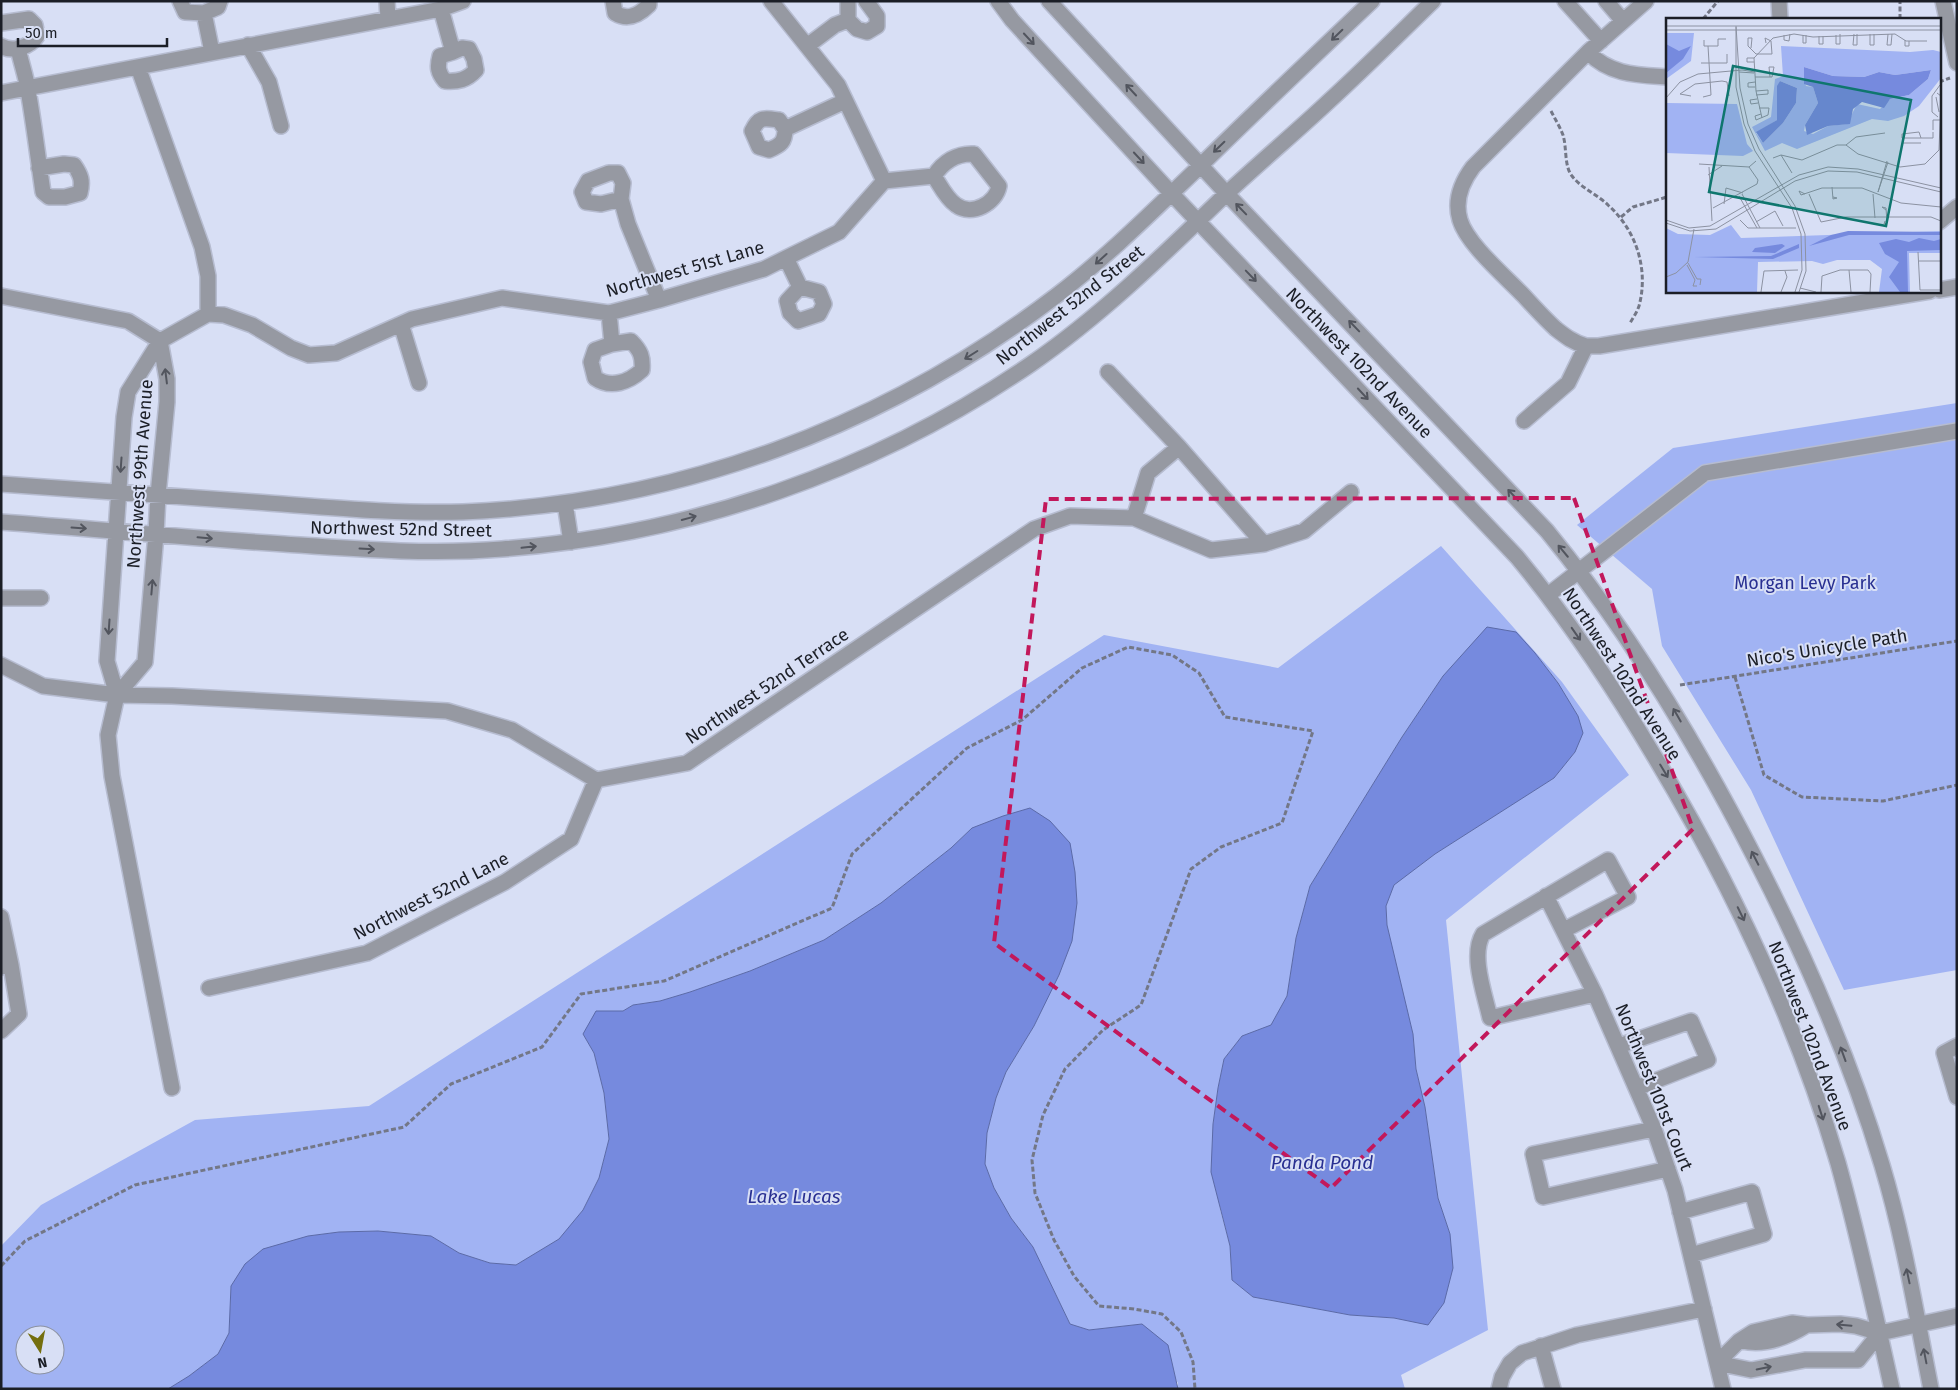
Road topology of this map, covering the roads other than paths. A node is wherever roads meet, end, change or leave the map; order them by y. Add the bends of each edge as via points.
1 (180, 1) edge
2 (220, 1) edge
3 (387, 1) edge
4 (463, 1) edge
5 (612, 1) edge
6 (649, 1) edge
7 (771, 1) edge
8 (848, 1) edge
9 (866, 1) edge
10 (998, 1) edge
11 (1049, 1) edge
12 (1372, 1) edge
13 (1434, 1) edge
14 (1566, 1) edge
15 (1606, 1) edge
16 (1646, 1) edge
17 (1779, 1) edge
18 (1943, 1) edge
19 (441, 9) junction
20 (204, 13) junction
21 (1780, 18) edge
22 (388, 19) junction
23 (848, 20) junction
24 (1623, 21) junction
25 (1, 23) edge
26 (1601, 40) junction
27 (248, 45) junction
28 (1, 46) edge
29 (807, 46) junction
30 (18, 48) junction
31 (212, 52) junction
32 (453, 52) dead end
33 (1588, 52) junction
34 (1957, 63) edge
35 (138, 66) junction
36 (1666, 77) edge
37 (28, 88) junction
38 (1, 94) edge
39 (845, 101) junction
40 (281, 126) dead end
41 (785, 128) dead end
42 (1201, 165) junction
43 (39, 168) dead end
44 (934, 176) dead end
45 (884, 181) junction
46 (1171, 193) junction
47 (1227, 194) junction
48 (621, 199) dead end
49 (1957, 207) edge
50 (1940, 221) edge
51 (1199, 222) junction
52 (786, 258) junction
53 (800, 287) dead end
54 (1957, 287) edge
55 (1940, 290) edge
56 (1919, 292) edge
57 (1, 296) edge
58 (1875, 296) edge
59 (659, 300) junction
60 (609, 313) junction
61 (208, 314) junction
62 (400, 324) junction
63 (160, 341) junction
64 (612, 344) dead end
65 (1586, 346) junction
66 (1108, 372) dead end
67 (419, 383) dead end
68 (1524, 420) dead end
69 (1957, 431) edge
70 (1179, 447) junction
71 (1, 484) edge
72 (119, 492) junction
73 (1351, 492) dead end
74 (158, 495) junction
75 (565, 503) junction
76 (1134, 518) junction
77 (1, 522) edge
78 (116, 531) junction
79 (156, 534) junction
80 (571, 542) junction
81 (1264, 544) junction
82 (1580, 571) junction
83 (1548, 595) junction
84 (1, 598) edge
85 (42, 598) dead end
86 (1, 665) edge
87 (117, 695) junction
88 (596, 780) junction
89 (1546, 896) junction
90 (1, 917) edge
91 (1564, 930) junction
92 (6, 966) edge
93 (208, 988) dead end
94 (1595, 994) junction
95 (1, 1031) edge
96 (1619, 1046) junction
97 (1950, 1049) edge
98 (172, 1088) dead end
99 (1637, 1088) junction
100 (1957, 1097) edge
101 (1654, 1130) junction
102 (1668, 1170) junction
103 (1680, 1212) junction
104 (1691, 1255) junction
105 (1704, 1309) junction
106 (1957, 1316) edge
107 (1918, 1324) junction
108 (1880, 1332) junction
109 (1541, 1346) junction
110 (1716, 1363) junction
111 (1499, 1389) edge
112 (1553, 1389) edge
113 (1723, 1389) edge
114 (1892, 1389) edge
115 (1931, 1389) edge

1 - 20 street via 185,12
2 - 20 street via 218,7
3 - 22 street
4 - 19 street
5 - 6 street via 615,13 629,18 649,6
7 - 29 street
8 - 23 street
9 - 23 street via 876,16 876,26 868,32 857,29
10 -> 46 street, Northwest 102nd Avenue
42 -> 11 street, Northwest 102nd Avenue
12 -> 42 street, Northwest 52nd Street
13 - 47 street, Northwest 52nd Street
14 - 26 street
15 - 24 street
16 - 24 street
17 - 21 street
18 - 34 street
19 - 22 street
19 - 32 street
20 - 31 street
22 - 27 street
23 - 29 street via 835,25
24 - 26 street
25 - 30 street via 28,19 35,25 37,36 32,43
26 - 33 street
27 - 31 street
27 - 40 street via 269,82
28 - 30 street
29 - 39 street via 838,85
30 - 37 street
31 - 35 street
33 - 36 street via 1596,60 1630,75
33 - 65 street via 1473,167 1465,178 1457,201 1463,228 1486,258 1556,328 1577,344
35 - 37 street
35 - 61 street via 202,247 208,276
37 - 38 street
37 - 43 street
39 - 41 street
39 - 45 street
42 - 46 street, Northwest 52nd Street
42 - 47 street, Northwest 102nd Avenue
44 - 45 street
45 - 52 street, Northwest 51st Lane via 839,232
46 - 51 street, Northwest 102nd Avenue
46 -> 75 street, Northwest 52nd Street via 1095,264 1022,322 956,364 867,413 734,465 654,487
47 - 51 street, Northwest 52nd Street
82 -> 47 street, Northwest 102nd Avenue via 1547,531
48 - 59 street
49 - 50 street
80 -> 51 street, Northwest 52nd Street via 646,528 739,504 814,478 888,447 968,404 1035,361 1116,297
51 -> 83 street, Northwest 102nd Avenue via 1517,557
52 - 53 street
52 - 59 street, Northwest 51st Lane via 764,269
54 - 55 street
56 - 58 street
57 - 63 street via 128,320
58 - 65 street
59 - 60 street, Northwest 51st Lane
60 - 62 street, Northwest 51st Lane via 502,298
60 - 64 street
61 - 62 street, Northwest 51st Lane via 224,315 252,325 309,355 336,353
61 - 63 street
62 - 67 street
63 -> 72 street, Northwest 99th Avenue via 128,392
74 -> 63 street, Northwest 99th Avenue via 167,402 167,379
65 - 68 street via 1568,383
66 - 70 street
69 - 82 street via 1705,473
70 - 76 street via 1148,473
70 - 81 street
71 - 72 street, Northwest 52nd Street
72 - 74 street, Northwest 52nd Street
72 - 78 street, Northwest 99th Avenue
73 - 81 street, Northwest 52nd Terrace via 1304,531
74 - 75 street, Northwest 52nd Street via 387,512 460,512
74 - 79 street, Northwest 99th Avenue
75 - 80 street
76 - 81 street, Northwest 52nd Terrace via 1211,550
76 - 88 street, Northwest 52nd Terrace via 1070,516 1034,529 687,763
77 -> 78 street, Northwest 52nd Street
78 - 79 street, Northwest 52nd Street
78 -> 87 street, Northwest 99th Avenue via 107,661
79 -> 80 street, Northwest 52nd Street via 417,551 501,549
87 -> 79 street, Northwest 99th Avenue via 145,662
82 - 83 street
107 -> 82 street, Northwest 102nd Avenue via 1882,1165 1820,994 1784,914 1720,789 1660,687
83 -> 108 street, Northwest 102nd Avenue via 1601,669 1679,797 1714,860 1761,958 1803,1060 1837,1162
84 - 85 street
86 - 87 street via 43,686
87 - 88 street via 447,711 512,730
87 - 98 street via 108,735 112,776
88 - 93 street, Northwest 52nd Lane via 571,839 505,882 367,953
89 - 91 street, Northwest 101st Court
89 - 91 street via 1608,860 1628,897
89 - 94 street via 1491,928 1479,941 1478,961 1490,1018
90 - 92 street
91 - 94 street, Northwest 101st Court
92 - 95 street via 19,1014
94 - 96 street, Northwest 101st Court
96 - 99 street, Northwest 101st Court
96 - 99 street via 1690,1021 1708,1060
97 - 100 street
99 - 101 street, Northwest 101st Court
101 - 102 street, Northwest 101st Court
101 - 102 street via 1533,1154 1543,1197
102 - 103 street, Northwest 101st Court
103 - 104 street, Northwest 101st Court
103 - 104 street via 1752,1192 1764,1234
104 - 105 street, Northwest 101st Court
105 - 109 street via 1577,1335
105 - 110 street, Northwest 101st Court
106 - 107 street
107 - 108 street
115 -> 107 street, Northwest 102nd Avenue
108 -> 110 street via 1840,1324 1807,1325 1790,1335 1754,1344 1739,1341
110 -> 108 street via 1751,1370 1806,1360 1858,1360
108 - 114 street, Northwest 102nd Avenue
109 - 111 street via 1522,1353 1510,1363
109 - 112 street
110 - 113 street, Northwest 101st Court

